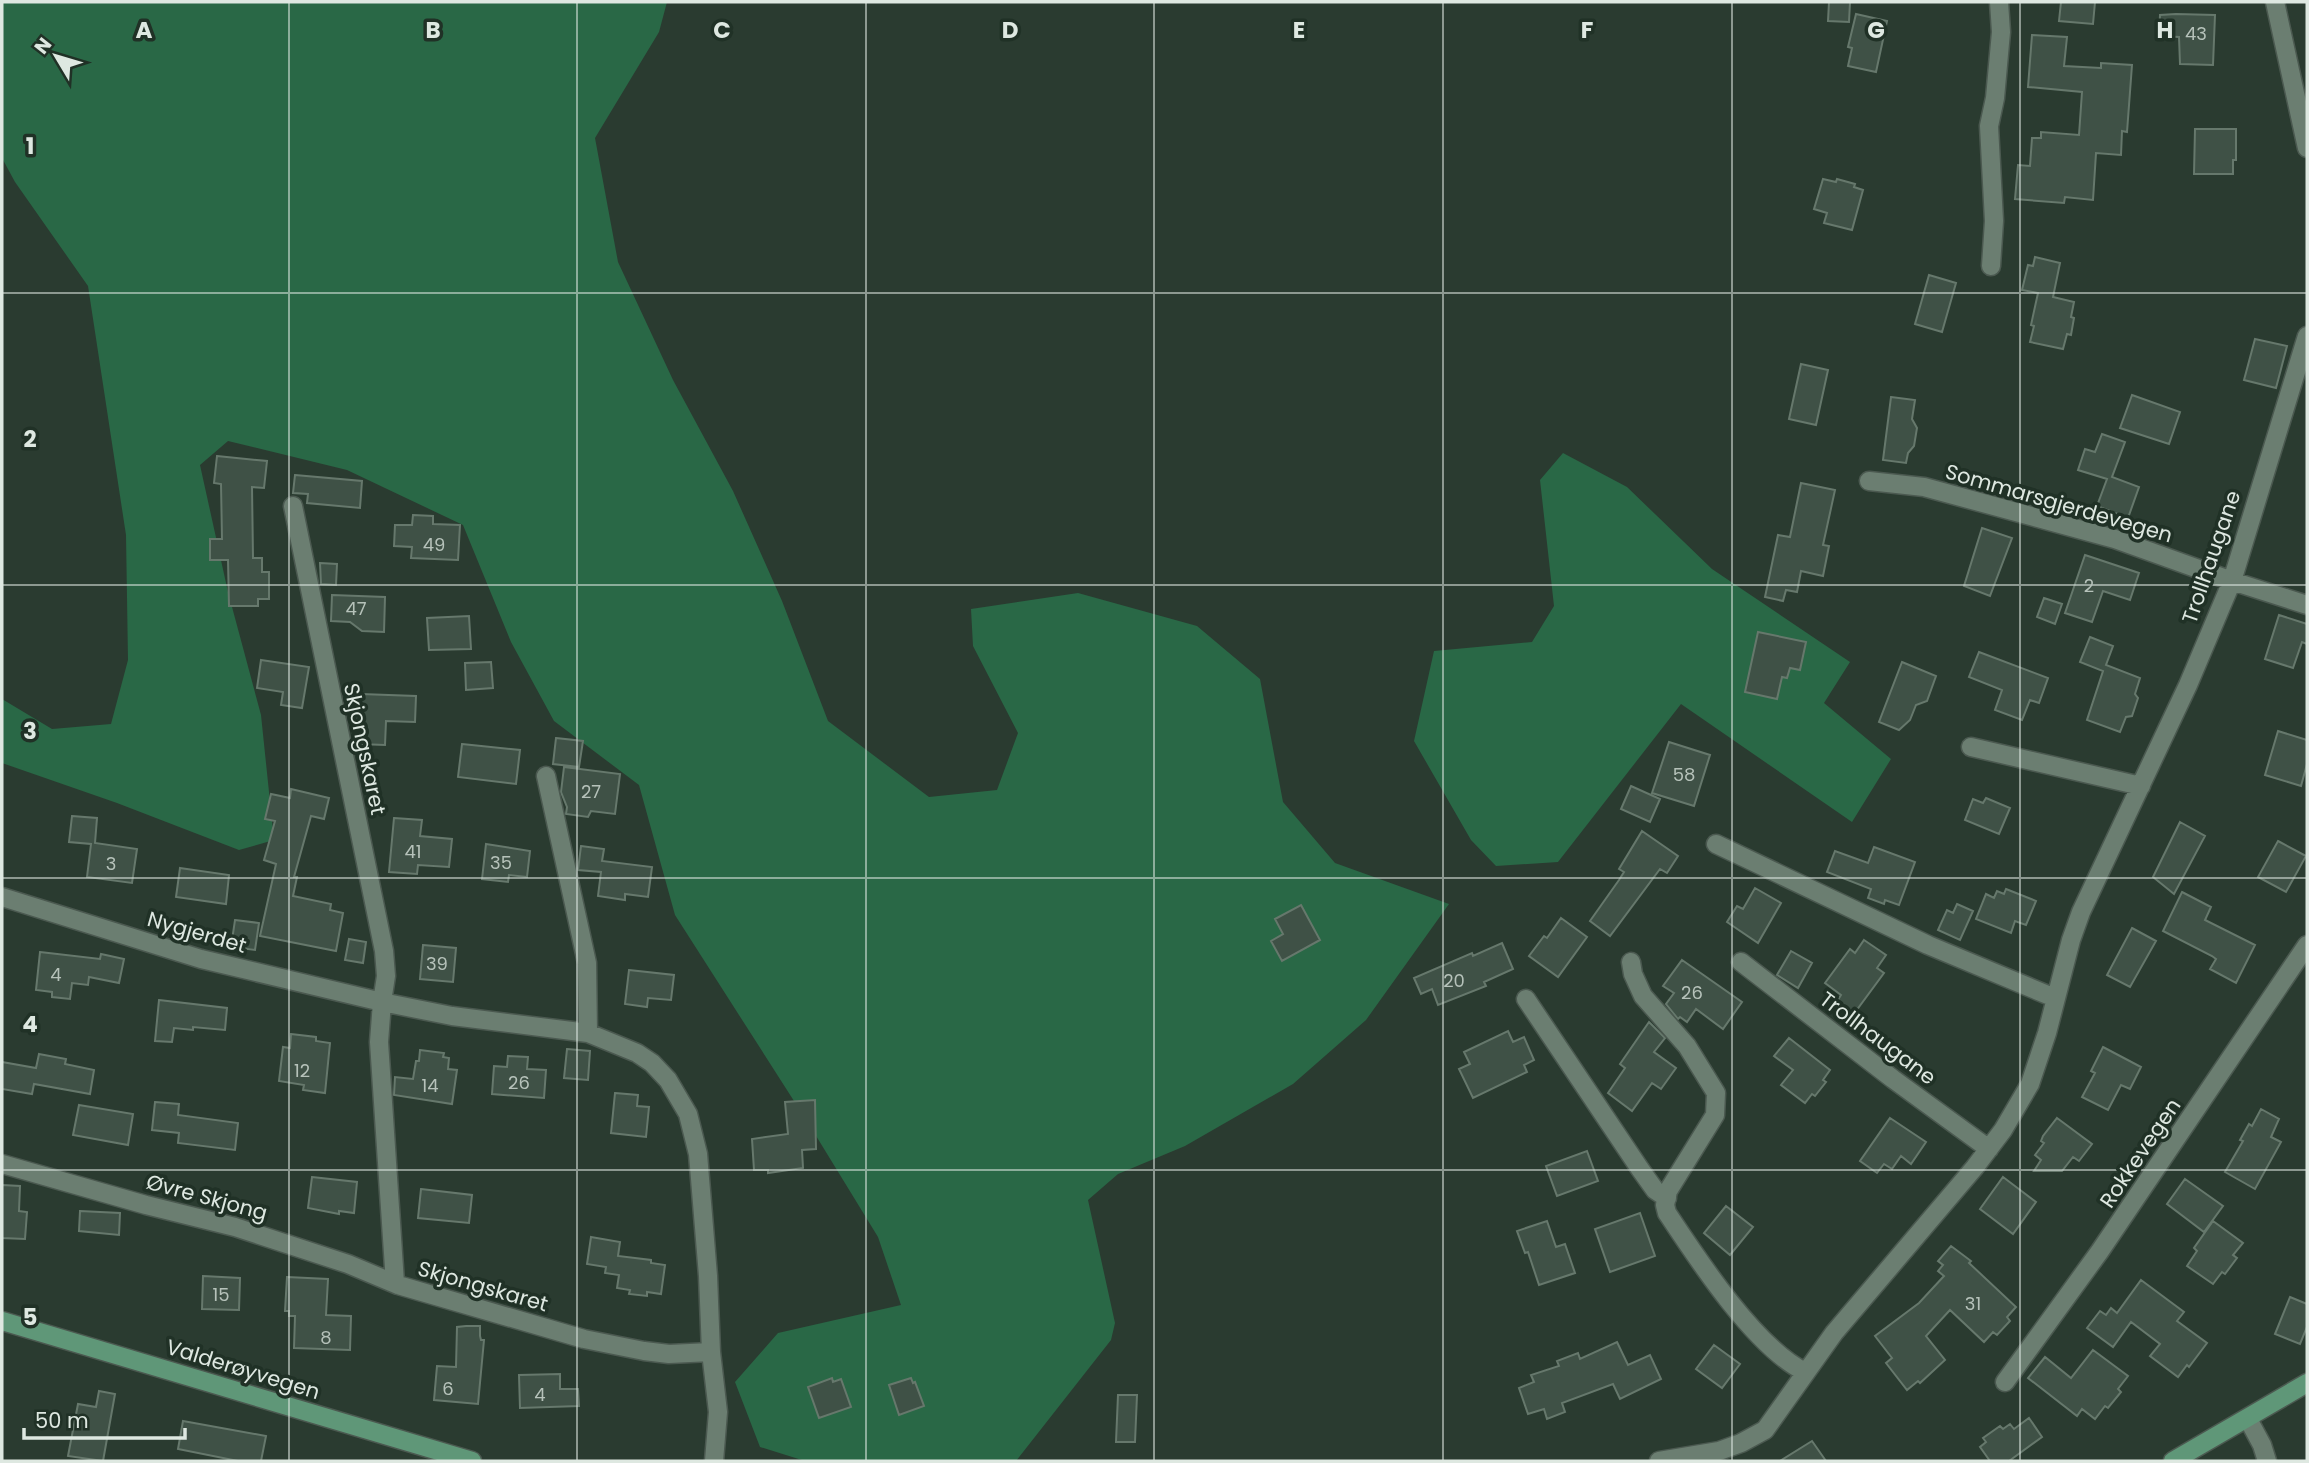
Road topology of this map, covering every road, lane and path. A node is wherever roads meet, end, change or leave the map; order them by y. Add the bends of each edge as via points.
1 (1999, 2) edge
2 (2275, 2) edge
3 (2307, 148) edge
4 (1991, 266) dead end
5 (2307, 336) edge
6 (1870, 481) dead end
7 (293, 506) dead end
8 (2232, 581) junction
9 (2307, 605) edge
10 (1971, 747) dead end
11 (546, 776) dead end
12 (2141, 786) junction
13 (1716, 844) dead end
14 (2, 897) edge
15 (2307, 945) edge
16 (1631, 962) dead end
17 (1741, 962) dead end
18 (1526, 999) dead end
19 (2056, 999) junction
20 (382, 1002) junction
21 (588, 1033) junction
22 (1989, 1149) junction
23 (2, 1164) edge
24 (1667, 1198) junction
25 (398, 1285) junction
26 (2, 1321) edge
27 (711, 1352) junction
28 (1805, 1372) junction
29 (2005, 1382) dead end
30 (2307, 1383) edge
31 (2248, 1419) junction
32 (472, 1461) edge
33 (714, 1461) edge
34 (1659, 1461) edge
35 (2174, 1461) edge
36 (2267, 1461) edge

1 - 4 street via 1996,98 1989,126 1994,221
2 - 3 street
5 - 8 street, Trollhaugane
6 - 8 street, Sommarsgjerdevegen via 1924,488 2102,536
7 - 20 street, Skjongskaret via 384,951
8 - 9 street, Sommarsgjerdevegen
8 - 12 street, Trollhaugane
10 - 12 street
11 - 21 street via 587,963
12 - 19 street, Trollhaugane via 2081,912
13 - 19 street via 1928,945
14 - 20 street, Nygjerdet via 201,958
15 - 29 street, Rokkevegen via 2100,1251
16 - 24 street via 1643,996 1687,1046 1713,1085 1717,1100 1715,1115
17 - 22 street, Trollhaugane
18 - 24 street via 1655,1190
19 - 22 street, Trollhaugane via 2030,1084
20 - 21 street
20 - 25 street, Skjongskaret via 379,1042
21 - 27 street via 652,1063 688,1114 698,1154
22 - 28 street, Trollhaugane
23 - 25 street, Øvre Skjong via 285,1242
24 - 28 street via 1667,1213 1719,1289 1780,1355
25 - 27 street, Skjongskaret via 616,1346 669,1353
26 - 32 main road, Valderøyvegen
27 - 33 street via 718,1412
28 - 34 street, Trollhaugane via 1765,1430 1719,1451
30 - 31 main road
31 - 35 main road
31 - 36 street

